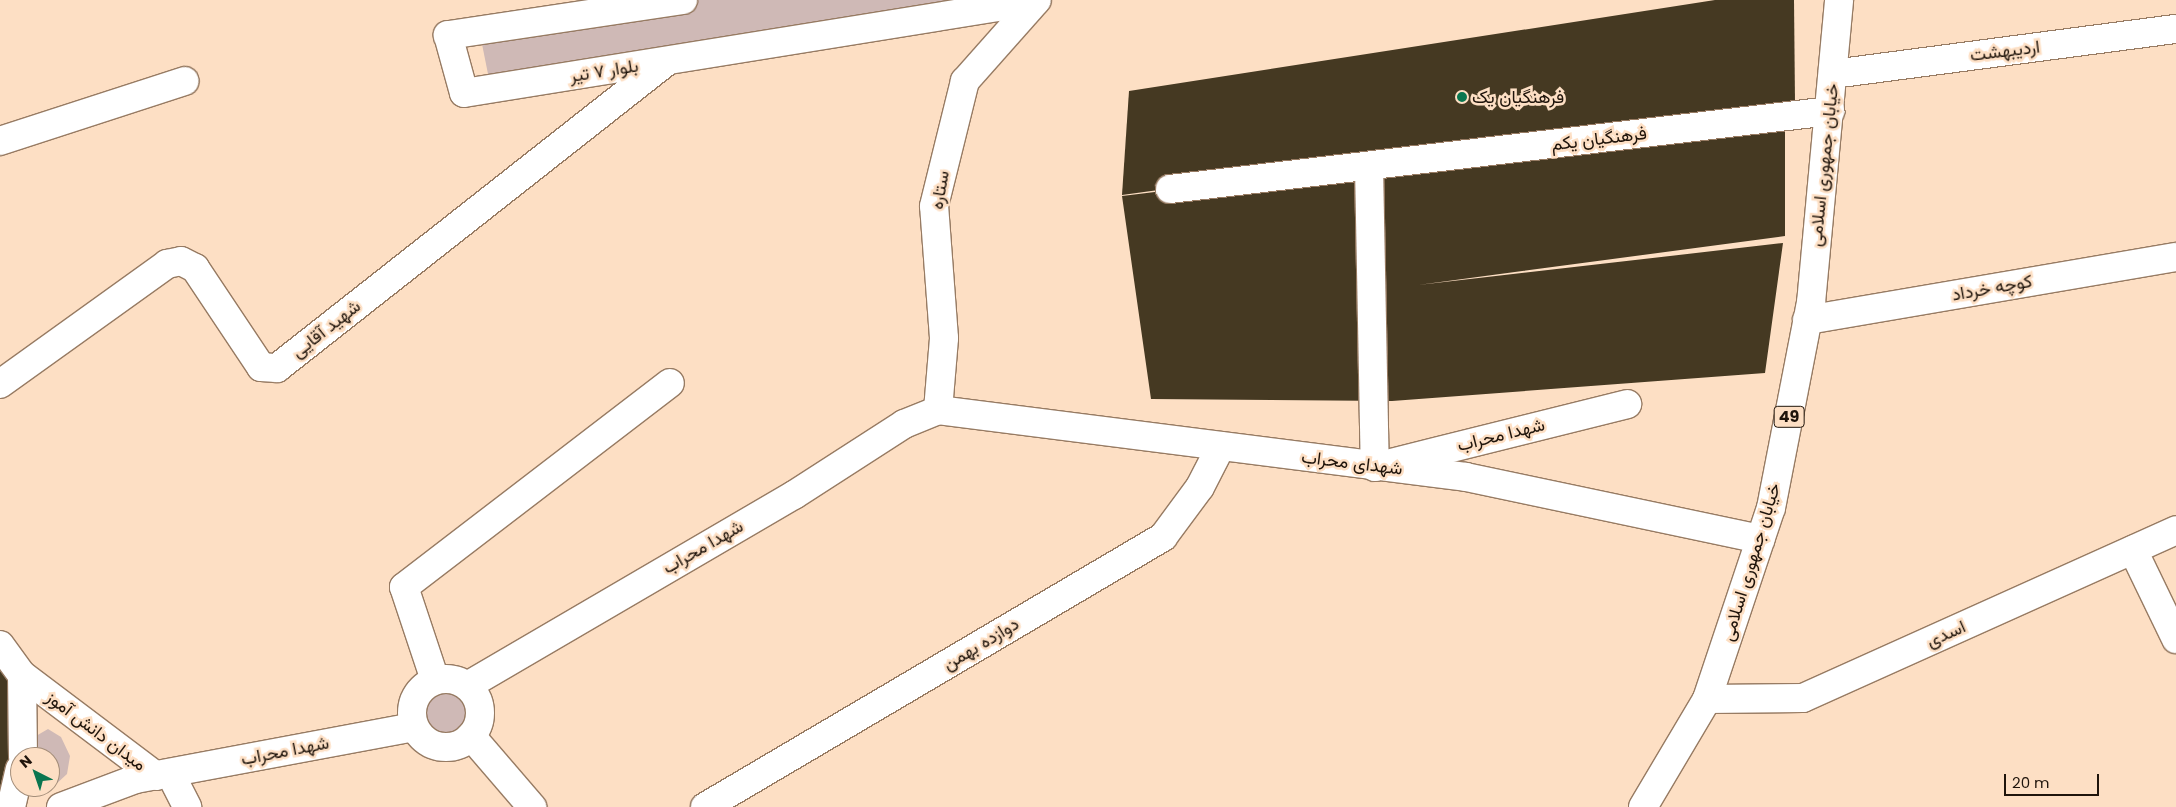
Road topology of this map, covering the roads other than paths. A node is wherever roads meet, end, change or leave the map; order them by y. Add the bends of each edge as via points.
1 (683, 0) edge
2 (1036, 0) edge
3 (1839, 0) edge
4 (2176, 29) edge
5 (667, 62) junction
6 (1833, 74) junction
7 (185, 81) dead end
8 (1830, 111) junction
9 (0, 140) edge
10 (1369, 166) junction
11 (1170, 189) dead end
12 (2176, 257) edge
13 (1808, 320) junction
14 (670, 383) dead end
15 (0, 384) edge
16 (1627, 404) dead end
17 (938, 410) junction
18 (1221, 446) junction
19 (1375, 467) junction
20 (2176, 530) edge
21 (1761, 539) junction
22 (2133, 550) junction
23 (2176, 639) edge
24 (0, 645) edge
25 (22, 675) junction
26 (435, 680) junction
27 (467, 686) junction
28 (1707, 699) junction
29 (414, 727) junction
30 (471, 736) junction
31 (23, 747) edge
32 (163, 774) junction
33 (61, 807) edge
34 (187, 807) edge
35 (532, 807) edge
36 (705, 807) edge
37 (1642, 807) edge

1 - 5 street, بلوار ۷ تیر via 448,36 464,93
2 - 5 street, بلوار ۷ تیر
2 - 17 street, ستاره via 965,81 934,206 944,338
3 - 6 street, خیابان جمهوری اسلامی / 49
4 - 6 street, اردیبهشت
5 - 15 street, شهید آقایی via 277,368 261,367 195,268 181,261 167,264
6 - 8 street, خیابان جمهوری اسلامی / 49
7 - 9 street
8 - 10 street, فرهنگیان یکم
8 - 13 street, خیابان جمهوری اسلامی / 49
10 - 11 street, فرهنگیان یکم
10 - 19 street
12 - 13 street, کوچه خرداد
13 - 21 street, خیابان جمهوری اسلامی / 49 via 1771,508
14 - 26 street via 404,587
16 - 19 street, شهدا محراب
17 - 18 street, شهدای محراب
17 - 27 street, شهدا محراب via 904,424 794,495
18 - 19 street, شهدای محراب
18 - 36 street, دوازده بهمن via 1200,487 1163,537
19 - 21 street, شهدای محراب via 1466,477
20 - 22 street, اسدی
21 - 28 street, خیابان جمهوری اسلامی / 49
22 - 23 street
22 - 28 street, اسدی via 1803,698
24 - 25 street
25 - 31 street, میدان دانش آموز
25 - 32 street, میدان دانش آموز
26 - 27 street via 457,680
26 - 29 street via 424,686 412,705
27 - 30 street via 475,694 480,710 477,727
28 - 37 street, خیابان جمهوری اسلامی / 49
29 - 30 street via 429,743 440,747 451,747
29 - 32 street, شهدا محراب
30 - 35 street
32 - 33 street, میدان دانش آموز via 136,779
32 - 34 street

